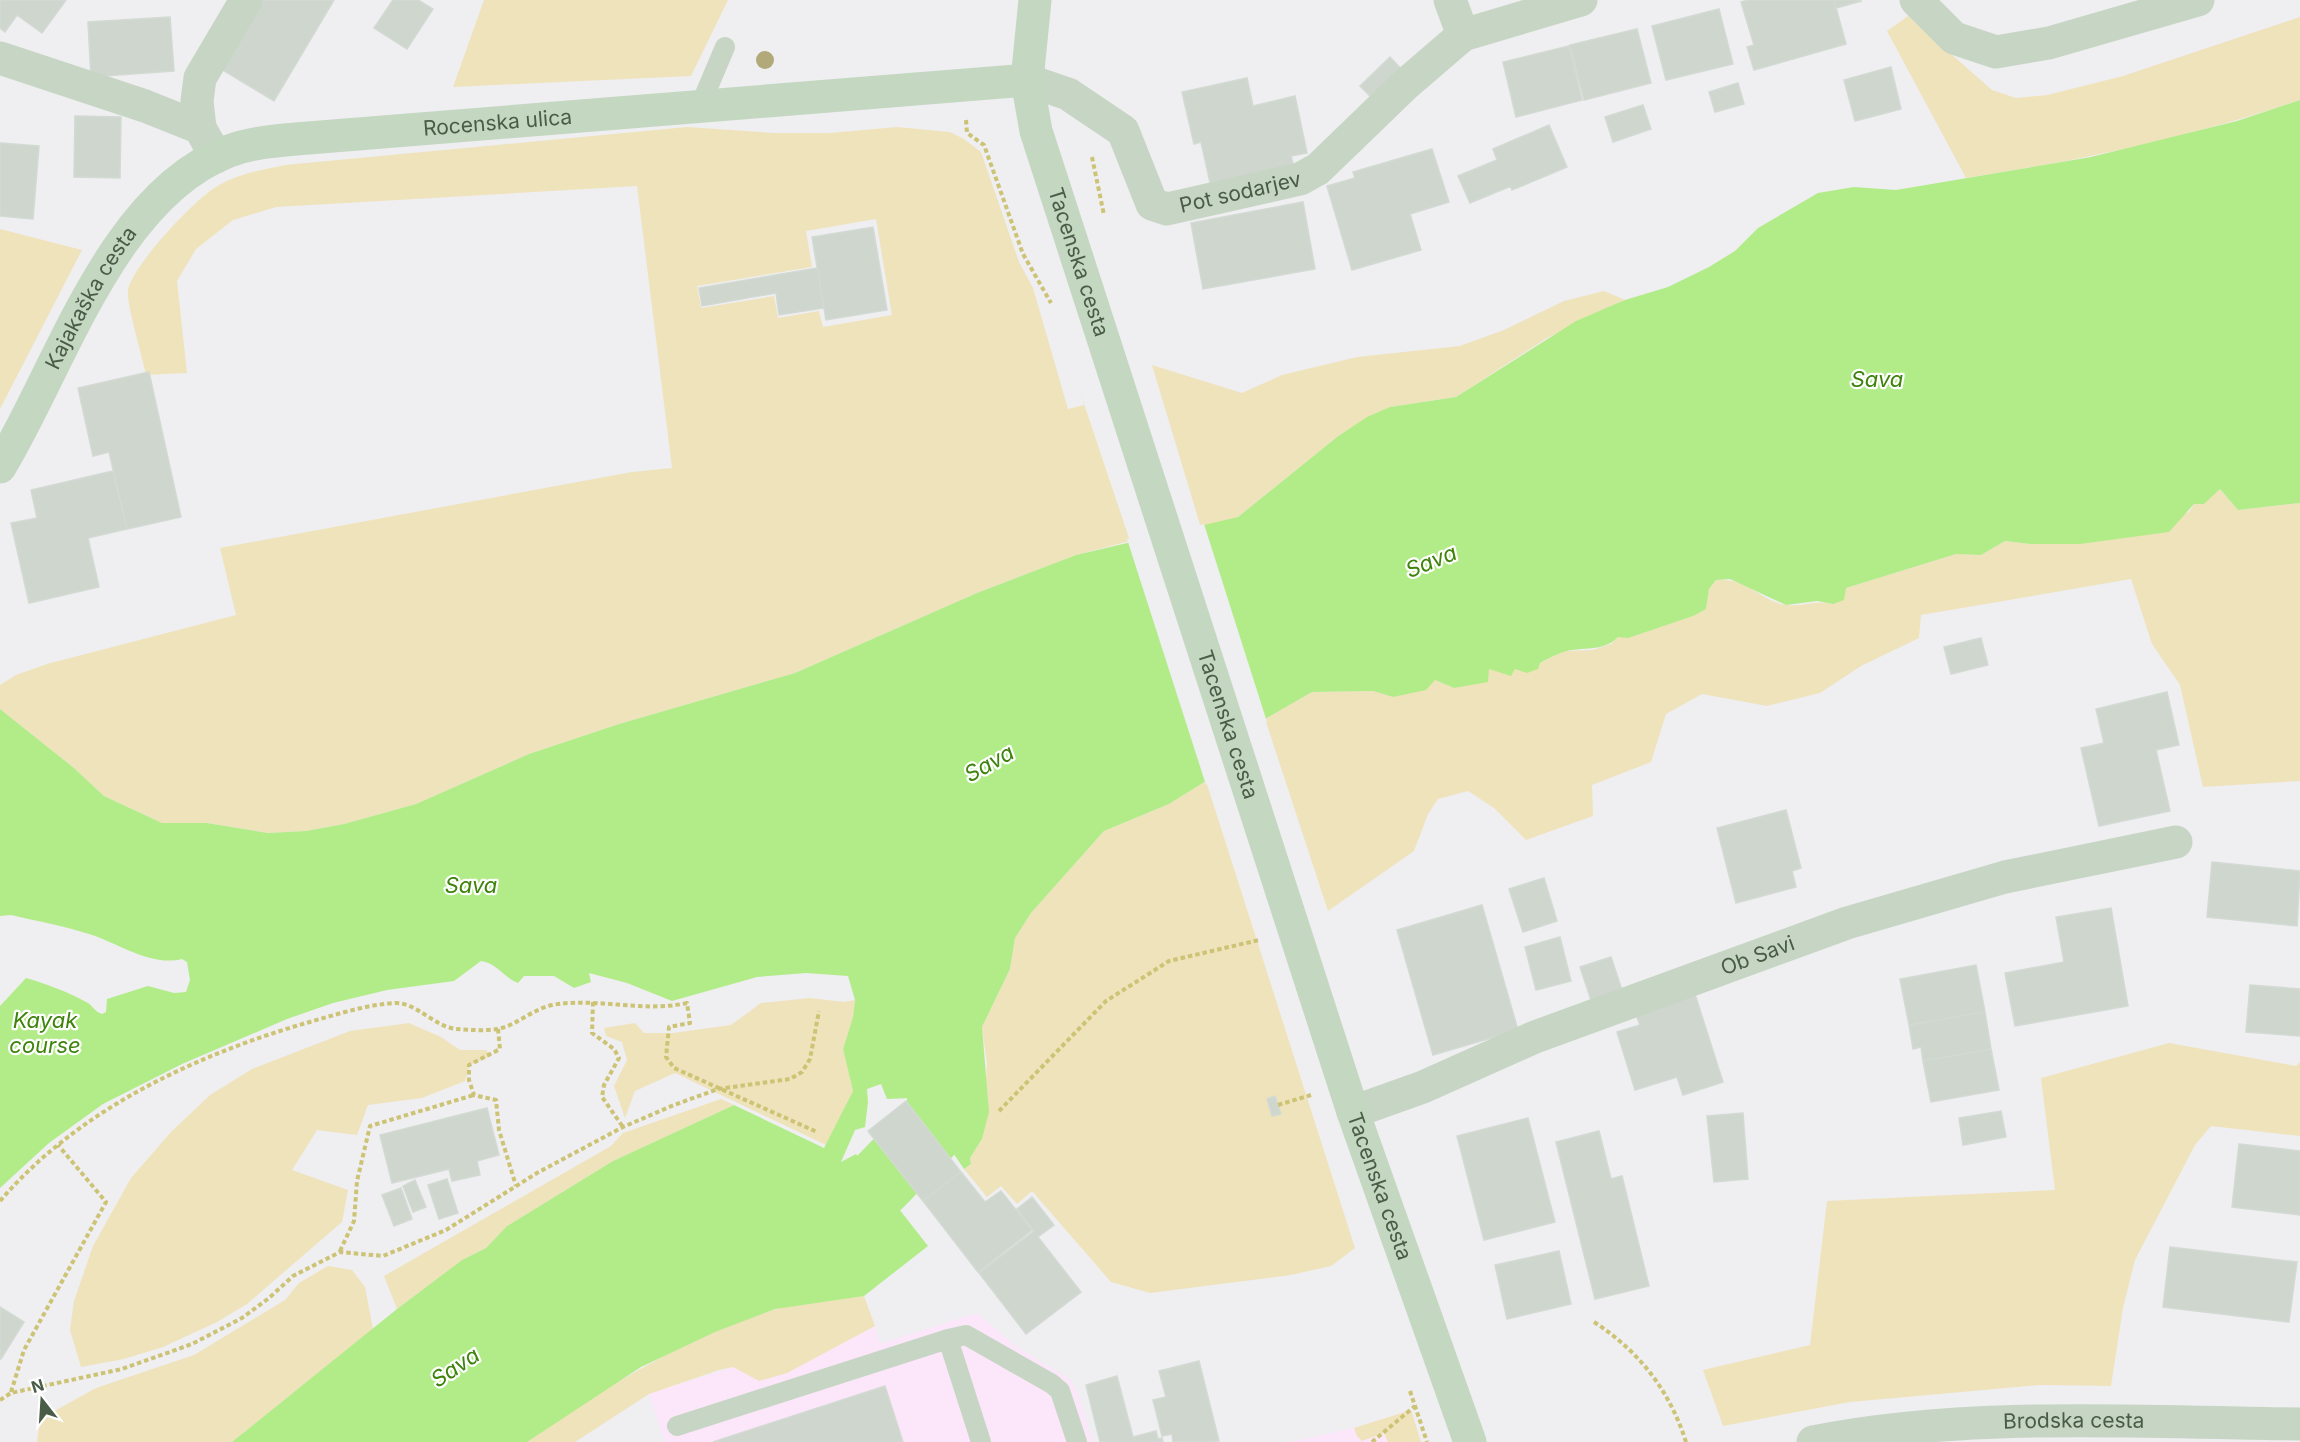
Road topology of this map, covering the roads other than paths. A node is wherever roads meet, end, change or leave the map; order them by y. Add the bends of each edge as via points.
1 (246, 0) edge
2 (1035, 0) edge
3 (1450, 0) edge
4 (1581, 0) edge
5 (1916, 0) edge
6 (2198, 0) edge
7 (1463, 35) junction
8 (725, 47) dead end
9 (0, 58) edge
10 (1027, 80) junction
11 (700, 106) junction
12 (200, 129) junction
13 (216, 157) junction
14 (0, 467) edge
15 (2176, 842) dead end
16 (1353, 1112) junction
17 (948, 1339) junction
18 (2300, 1424) edge
19 (677, 1426) dead end
20 (2138, 1432) edge
21 (981, 1442) edge
22 (1077, 1442) edge
23 (1470, 1442) edge
24 (1813, 1442) edge

1 - 12 street via 200,78
2 - 10 main road, Tacenska cesta
3 - 7 street
4 - 7 street, Pot sodarjev
5 - 6 street via 1954,38 1996,52 2049,43
7 - 10 street, Pot sodarjev via 1318,168 1300,179 1167,209 1152,204 1123,131 1068,94
8 - 11 lane
9 - 12 street via 145,106
10 - 11 main road, Rocenska ulica
10 - 16 main road, Tacenska cesta via 1036,131
11 - 13 main road, Rocenska ulica via 264,142
12 - 13 street
13 - 14 main road, Kajakaška cesta via 178,180 119,246
15 - 16 street, Ob Savi via 2005,877 1847,923 1535,1037 1423,1087
16 - 23 main road, Tacenska cesta
17 - 19 lane
17 - 21 lane
17 - 22 lane via 966,1335 1052,1384 1060,1391
18 - 20 street, Brodska cesta
20 - 24 street, Brodska cesta via 2030,1422 1927,1427

